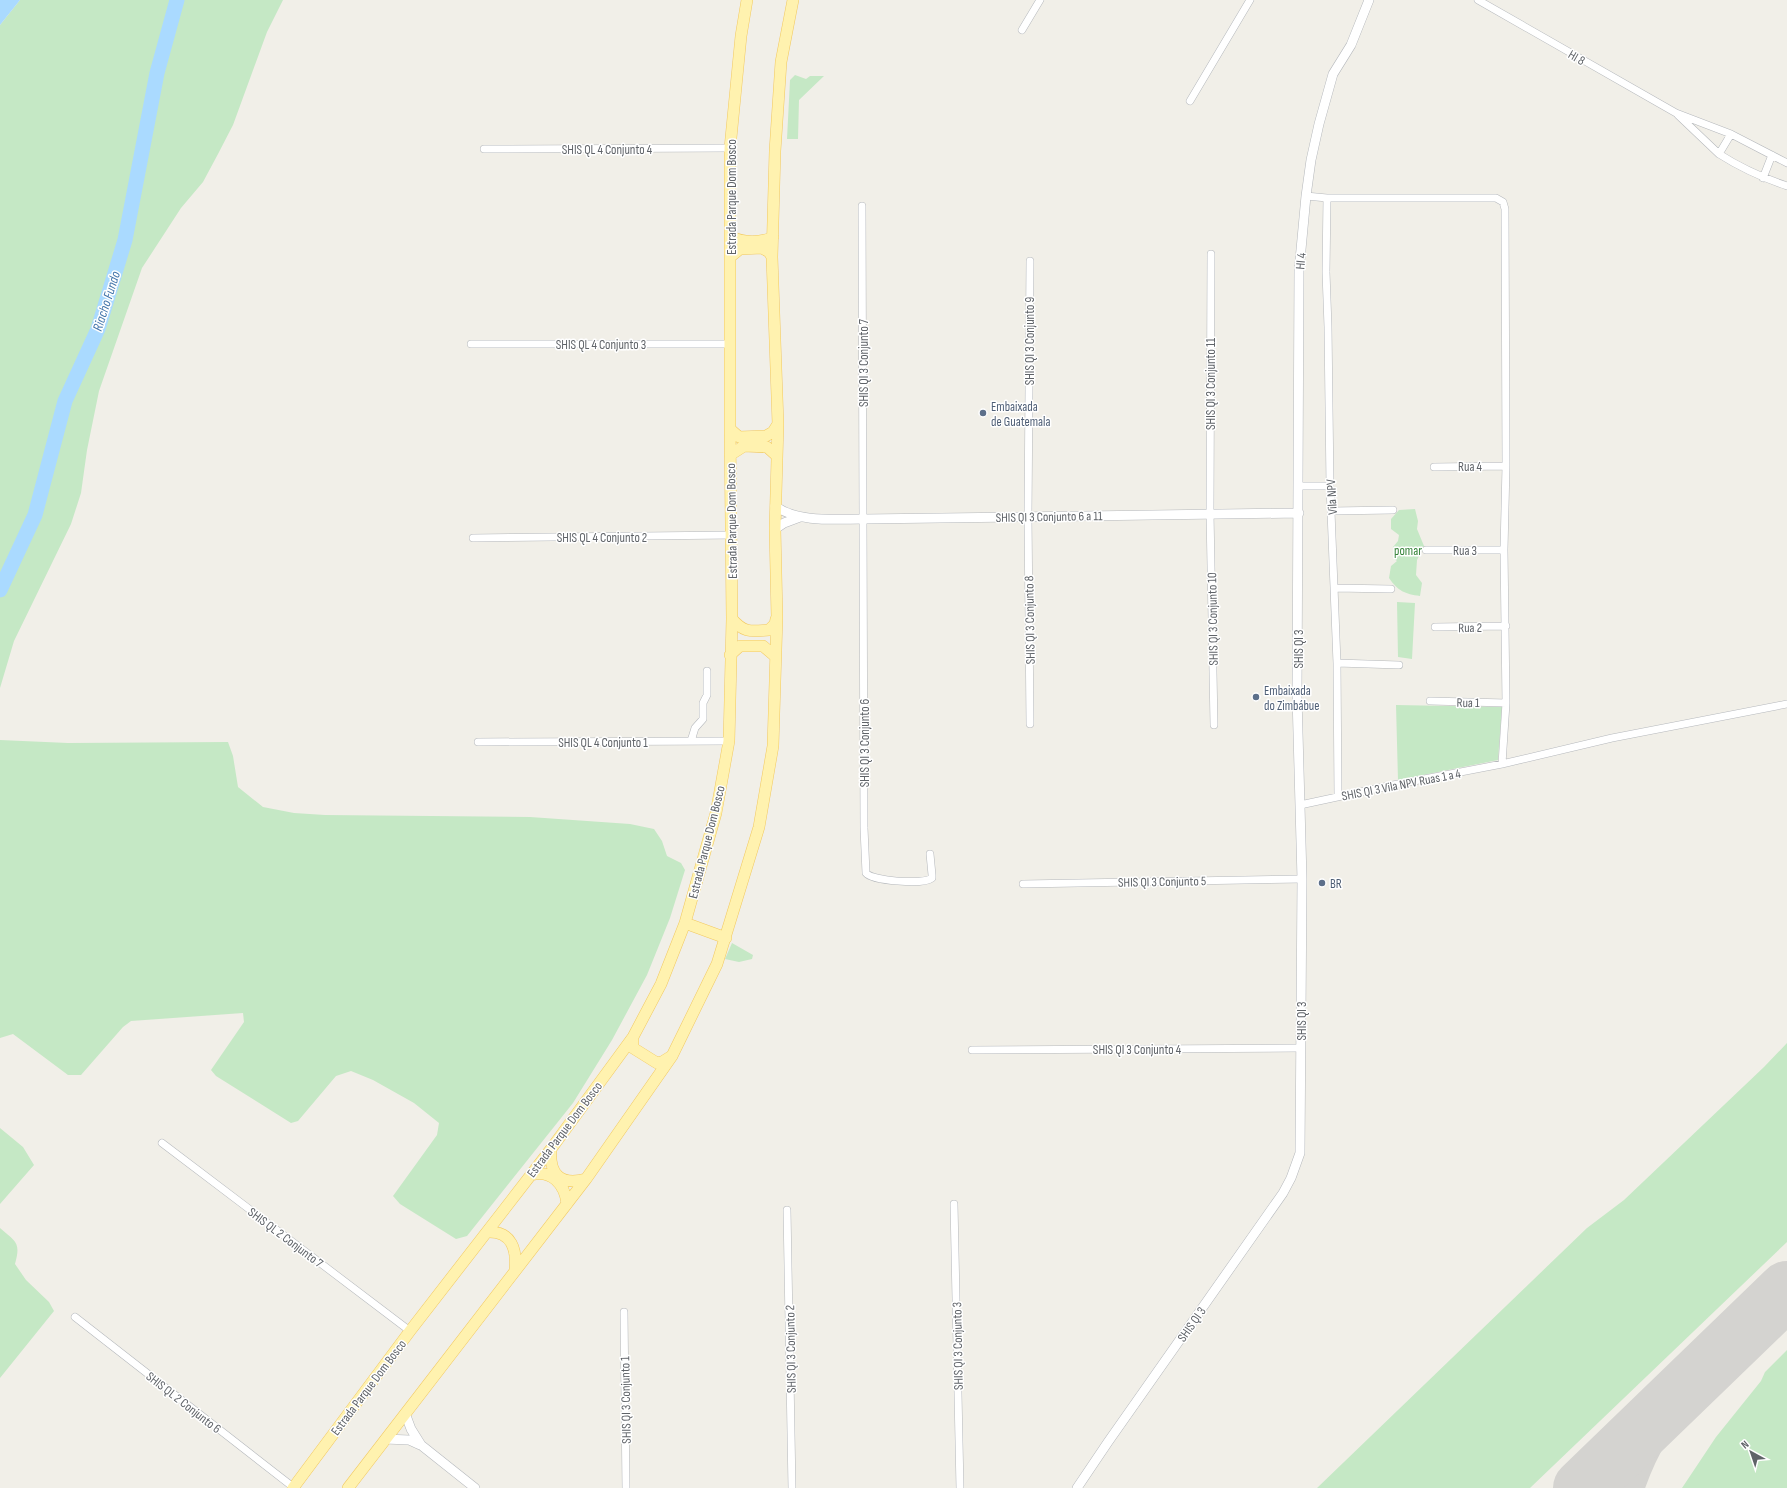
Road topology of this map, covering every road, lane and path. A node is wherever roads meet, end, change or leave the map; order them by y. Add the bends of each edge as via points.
1 (747, 0) edge
2 (793, 0) edge
3 (1040, 0) edge
4 (1250, 0) edge
5 (1362, 0) edge
6 (1369, 0) edge
7 (1478, 0) edge
8 (1022, 30) dead end
9 (1351, 46) junction
10 (1190, 101) dead end
11 (1676, 113) junction
12 (1731, 134) junction
13 (730, 148) junction
14 (484, 150) dead end
15 (1719, 154) junction
16 (1772, 155) junction
17 (1787, 163) edge
18 (1763, 178) junction
19 (1787, 186) edge
20 (1306, 196) junction
21 (1327, 198) junction
22 (862, 206) dead end
23 (730, 236) junction
24 (773, 237) junction
25 (1211, 254) dead end
26 (730, 256) junction
27 (772, 257) junction
28 (1030, 261) dead end
29 (471, 344) dead end
30 (731, 344) junction
31 (778, 424) junction
32 (730, 430) junction
33 (730, 455) junction
34 (777, 456) junction
35 (1434, 466) dead end
36 (1506, 466) junction
37 (1298, 486) junction
38 (1330, 486) junction
39 (775, 506) junction
40 (1393, 510) dead end
41 (1332, 511) junction
42 (1210, 513) junction
43 (1299, 513) junction
44 (1028, 516) junction
45 (800, 517) junction
46 (864, 520) junction
47 (775, 529) junction
48 (732, 535) junction
49 (472, 538) dead end
50 (1426, 550) dead end
51 (1504, 550) junction
52 (1335, 588) junction
53 (1390, 589) dead end
54 (777, 617) junction
55 (732, 619) junction
56 (1506, 626) junction
57 (1435, 627) dead end
58 (730, 655) junction
59 (776, 656) junction
60 (1337, 663) junction
61 (1399, 665) dead end
62 (707, 671) dead end
63 (1430, 702) dead end
64 (1506, 703) junction
65 (1787, 704) edge
66 (1030, 724) dead end
67 (1214, 724) dead end
68 (691, 741) junction
69 (729, 741) junction
70 (478, 742) dead end
71 (1502, 764) junction
72 (1338, 796) junction
73 (1300, 805) junction
74 (930, 854) dead end
75 (1302, 879) junction
76 (1022, 884) dead end
77 (685, 922) junction
78 (726, 938) junction
79 (633, 1037) junction
80 (1301, 1048) junction
81 (972, 1050) dead end
82 (672, 1056) junction
83 (162, 1143) dead end
84 (551, 1149) junction
85 (531, 1175) junction
86 (586, 1179) junction
87 (567, 1204) junction
88 (954, 1204) dead end
89 (787, 1210) dead end
90 (488, 1232) junction
91 (515, 1270) junction
92 (624, 1312) dead end
93 (75, 1317) dead end
94 (410, 1331) junction
95 (405, 1413) junction
96 (385, 1439) junction
97 (421, 1445) junction
98 (293, 1488) edge
99 (348, 1488) edge
100 (475, 1488) edge
101 (626, 1488) edge
102 (792, 1488) edge
103 (960, 1488) edge
104 (1077, 1488) edge

1 - 13 main road, Estrada Parque Dom Bosco
2 - 24 main road via 781,62
3 - 8 street
4 - 10 street
5 - 9 street, HI 4
6 - 9 street, HI 4
7 - 11 street, HI 8
9 - 20 street, HI 4 via 1333,74 1311,160
11 - 12 street, HI 8
11 - 15 street, HI 8
12 - 15 street
12 - 16 street, HI 8
13 - 14 street, SHIS QL 4 Conjunto 4
13 - 23 main road, Estrada Parque Dom Bosco
15 - 18 street, HI 8
16 - 17 street, HI 8
16 - 18 street
18 - 19 street, HI 8
20 - 21 street
20 - 37 street, HI 4 via 1299,271
21 - 36 street via 1496,198 1502,202 1505,209
21 - 38 street, Vila NPV
22 - 46 street, SHIS QI 3 Conjunto 7
23 - 24 main road via 739,241 766,240
23 - 26 main road, Estrada Parque Dom Bosco
24 - 27 main road
25 - 42 street, SHIS QI 3 Conjunto 11
26 - 27 main road via 740,249 762,248
26 - 30 main road, Estrada Parque Dom Bosco
27 - 31 main road
28 - 44 street, SHIS QI 3 Conjunto 9
29 - 30 street, SHIS QL 4 Conjunto 3
30 - 32 main road, Estrada Parque Dom Bosco
31 - 32 main road via 773,432 766,436 739,437
31 - 34 main road
32 - 33 main road, Estrada Parque Dom Bosco
33 - 34 main road via 744,446 767,447
33 - 48 main road, Estrada Parque Dom Bosco
34 - 39 main road
35 - 36 street, Rua 4
36 - 51 street
37 - 38 street
37 - 43 street, SHIS QI 3
38 - 41 street, Vila NPV
39 - 45 street, SHIS QI 3 Conjunto 6 a 11 via 787,514
39 - 47 main road
40 - 41 street
41 - 52 street, Vila NPV
42 - 43 street, SHIS QI 3 Conjunto 6 a 11
42 - 44 street, SHIS QI 3 Conjunto 6 a 11
42 - 67 street, SHIS QI 3 Conjunto 10
43 - 73 street, SHIS QI 3
44 - 46 street, SHIS QI 3 Conjunto 6 a 11
44 - 66 street, SHIS QI 3 Conjunto 8
45 - 46 street, SHIS QI 3 Conjunto 6 a 11
45 - 47 street, SHIS QI 3 Conjunto 6 a 11
46 - 74 street, SHIS QI 3 Conjunto 6 via 866,873 872,878 926,881 932,878
47 - 54 main road
48 - 49 street, SHIS QL 4 Conjunto 2
48 - 55 main road, Estrada Parque Dom Bosco
50 - 51 street, Rua 3
51 - 56 street
52 - 53 street
52 - 60 street, Vila NPV
54 - 55 main road via 770,630 749,631 744,630
54 - 59 main road
55 - 58 main road, Estrada Parque Dom Bosco
56 - 57 street, Rua 2
56 - 64 street
58 - 59 main road via 740,646 763,646
58 - 69 main road, Estrada Parque Dom Bosco
59 - 78 main road via 773,746 759,828
60 - 61 street
60 - 72 street, Vila NPV
62 - 68 street via 703,719 695,728
63 - 64 street, Rua 1
64 - 71 street
65 - 71 street, SHIS QI 3 Vila NPV Ruas 1 a 4 via 1582,745
68 - 69 street, SHIS QL 4 Conjunto 1
68 - 70 street, SHIS QL 4 Conjunto 1
69 - 77 main road, Estrada Parque Dom Bosco via 716,813
71 - 72 street, SHIS QI 3 Vila NPV Ruas 1 a 4
72 - 73 street, SHIS QI 3 Vila NPV Ruas 1 a 4
73 - 75 street, SHIS QI 3
75 - 76 street, SHIS QI 3 Conjunto 5
75 - 80 street, SHIS QI 3
77 - 78 main road
77 - 79 main road, Estrada Parque Dom Bosco via 661,984
78 - 82 main road via 717,964
79 - 82 main road via 633,1048 657,1064
79 - 84 main road, Estrada Parque Dom Bosco
80 - 81 street, SHIS QI 3 Conjunto 4
80 - 104 street, SHIS QI 3 via 1300,1153 1288,1183 1274,1207
82 - 86 main road
83 - 94 street, SHIS QL 2 Conjunto 7
84 - 85 main road, Estrada Parque Dom Bosco
84 - 86 main road via 552,1169 560,1178 577,1182
85 - 87 main road via 539,1172 557,1180 564,1189
85 - 90 main road, Estrada Parque Dom Bosco
86 - 87 main road
87 - 91 main road
88 - 103 street, SHIS QI 3 Conjunto 3
89 - 102 street, SHIS QI 3 Conjunto 2
90 - 91 main road via 494,1232 509,1240 515,1248
90 - 94 main road, Estrada Parque Dom Bosco
91 - 95 main road
92 - 101 street, SHIS QI 3 Conjunto 1
93 - 98 street, SHIS QL 2 Conjunto 6
94 - 98 main road, Estrada Parque Dom Bosco
95 - 96 main road
95 - 97 street via 411,1430
96 - 97 street via 409,1440
96 - 99 main road
97 - 100 street

